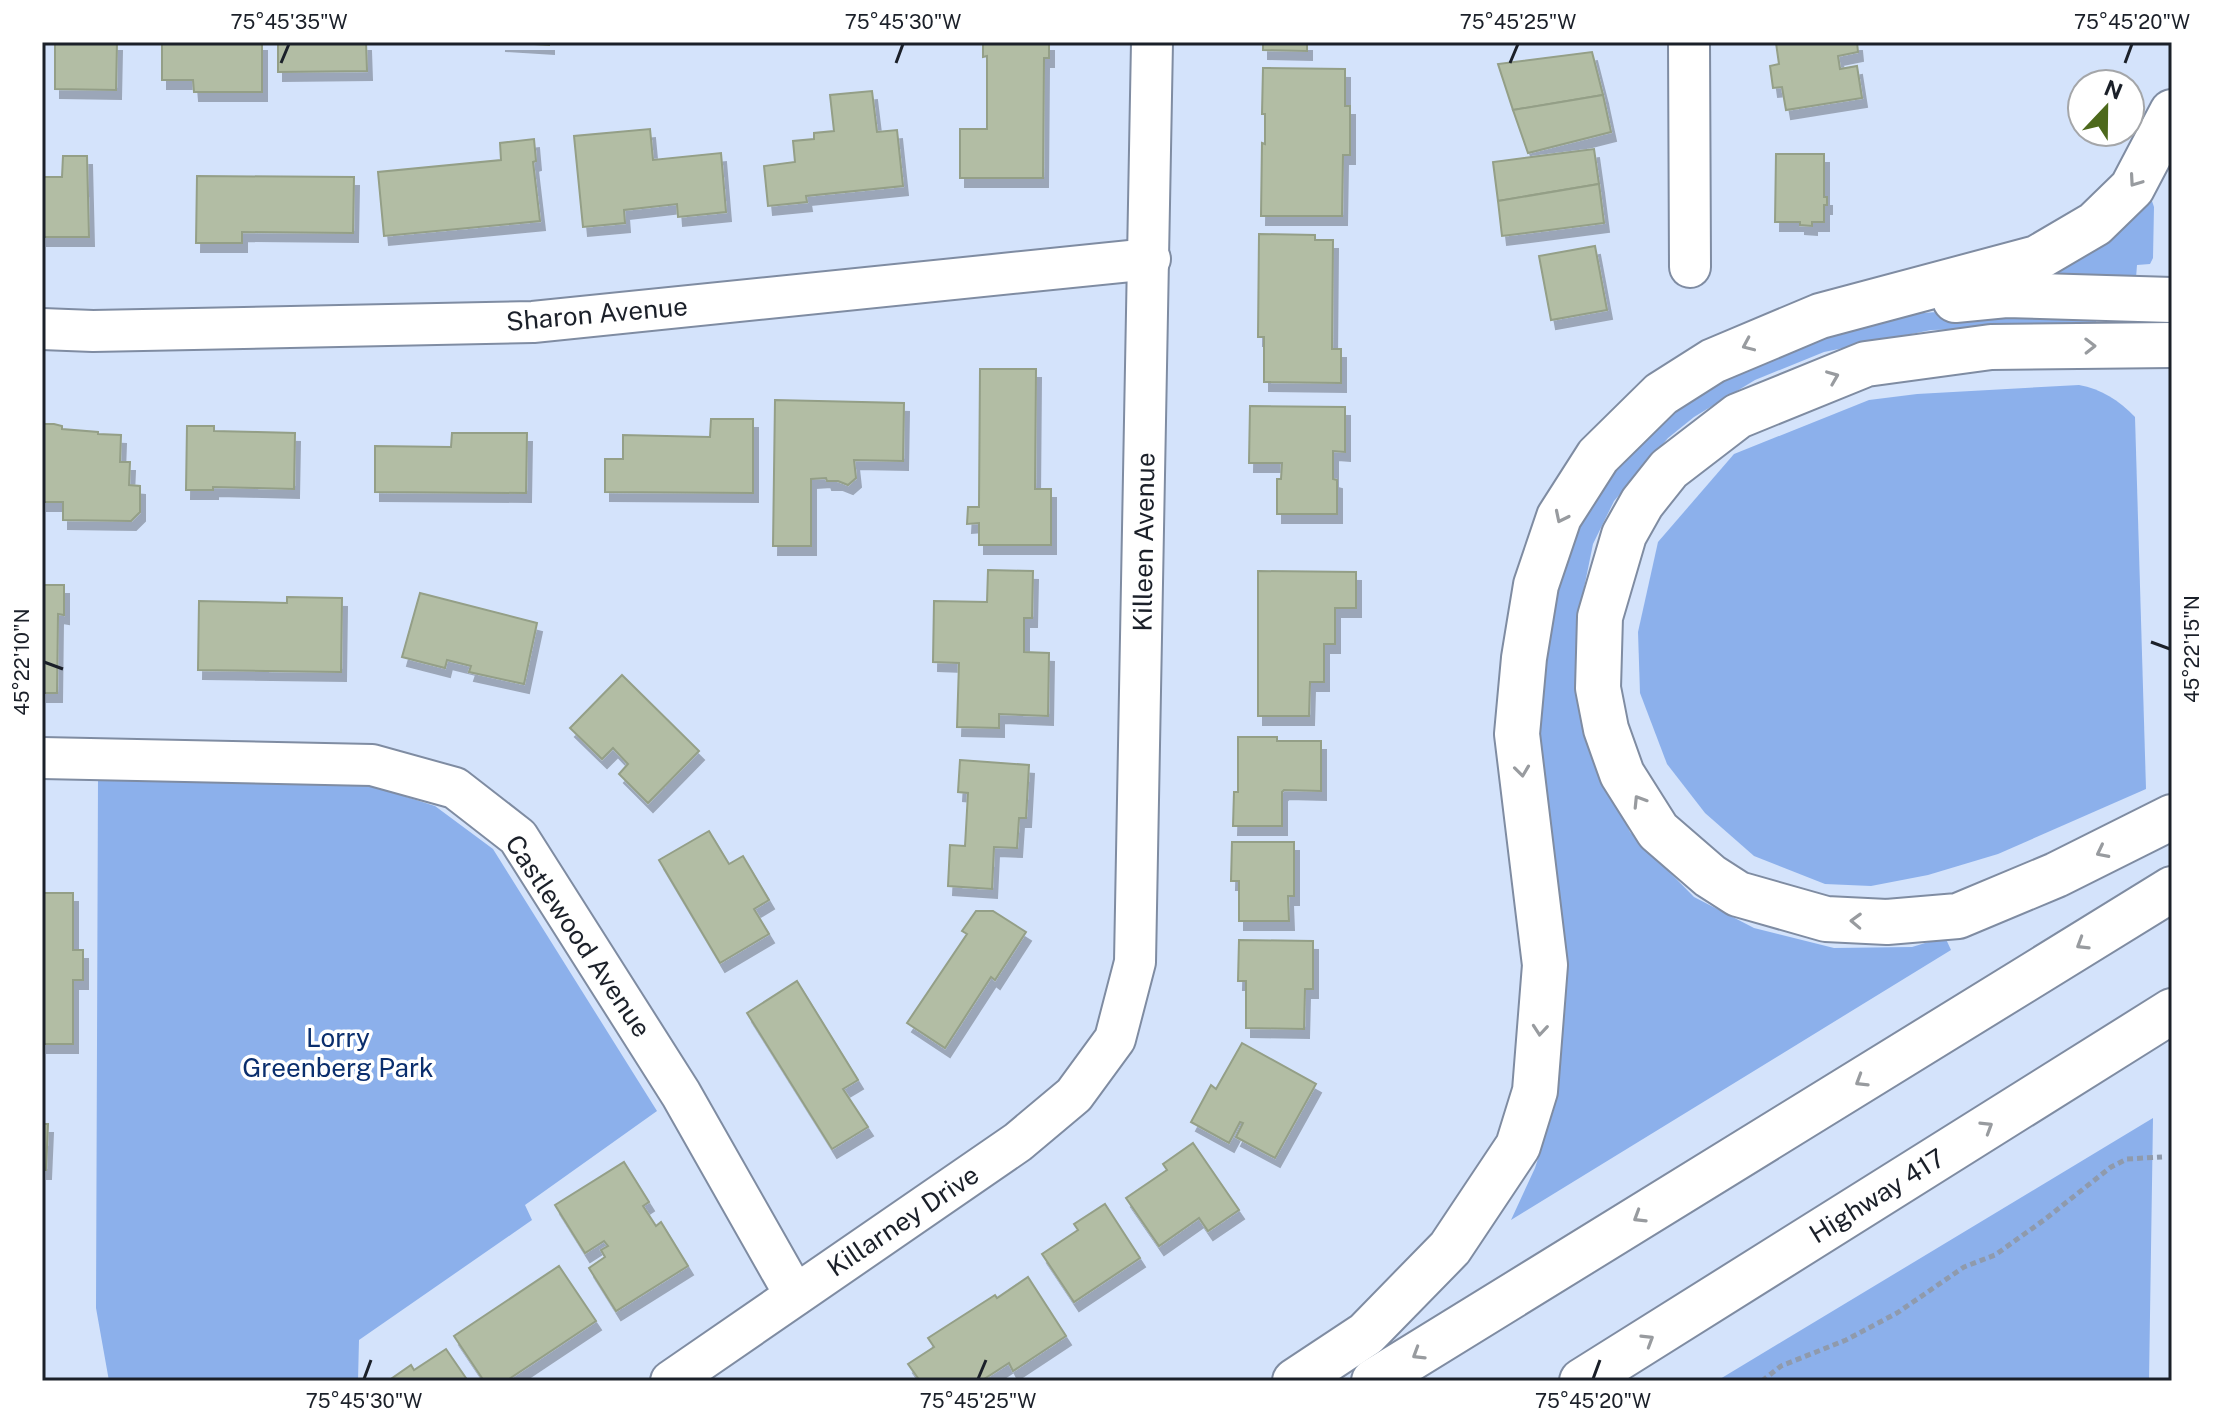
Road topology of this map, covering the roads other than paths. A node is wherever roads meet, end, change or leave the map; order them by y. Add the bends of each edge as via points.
1 (1152, 42) edge
2 (1689, 42) edge
3 (2172, 112) edge
4 (1150, 259) junction
5 (1690, 267) dead end
6 (2172, 300) edge
7 (1820, 316) junction
8 (42, 329) edge
9 (2172, 345) edge
10 (42, 758) edge
11 (2172, 817) edge
12 (2172, 889) edge
13 (2164, 1018) edge
14 (1115, 1039) joint
15 (795, 1295) junction
16 (671, 1381) edge
17 (1295, 1381) edge
18 (1374, 1381) edge
19 (1582, 1381) edge

1 - 4 street, Killeen Avenue
2 - 5 street
3 -> 7 highway via 2132,188 2095,224 2037,258
4 - 8 street, Sharon Avenue via 533,322
4 - 14 street, Killeen Avenue via 1135,962
6 - 7 highway via 2006,295
7 -> 17 highway via 1713,361 1661,394 1598,456 1559,517 1536,585 1517,734 1545,965 1535,1091 1518,1146 1450,1248 1366,1334
11 -> 9 highway via 1958,916 1887,922 1826,919 1738,894 1658,831 1622,774 1598,688 1600,617 1624,535 1669,469 1738,416 1866,364 1991,347
10 - 15 street, Castlewood Avenue via 372,765 455,788 518,837 681,1094
12 -> 18 highway
19 -> 13 highway, Highway 417
14 - 15 street, Killarney Drive via 1074,1095 1018,1142
15 - 16 street, Killarney Drive

